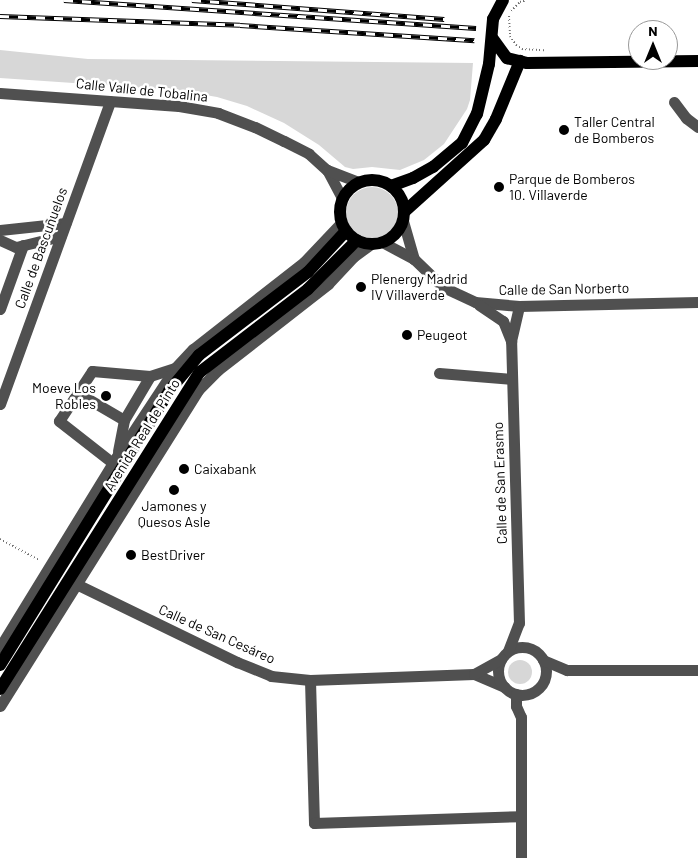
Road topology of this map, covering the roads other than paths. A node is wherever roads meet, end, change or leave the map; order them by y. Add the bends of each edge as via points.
1 (500, 2) edge
2 (493, 39) junction
3 (520, 61) junction
4 (698, 62) edge
5 (0, 93) edge
6 (110, 101) junction
7 (674, 102) dead end
8 (698, 127) edge
9 (326, 170) junction
10 (359, 182) junction
11 (391, 186) junction
12 (342, 198) junction
13 (404, 217) junction
14 (66, 223) junction
15 (344, 227) junction
16 (0, 230) edge
17 (61, 236) junction
18 (0, 240) edge
19 (357, 240) junction
20 (376, 243) junction
21 (23, 245) junction
22 (414, 260) junction
23 (475, 302) junction
24 (698, 302) edge
25 (519, 306) junction
26 (0, 309) edge
27 (511, 341) junction
28 (175, 368) junction
29 (439, 373) dead end
30 (150, 376) junction
31 (512, 379) junction
32 (78, 393) junction
33 (0, 404) edge
34 (124, 420) junction
35 (115, 460) junction
36 (60, 575) junction
37 (519, 623) junction
38 (0, 647) edge
39 (531, 649) junction
40 (504, 655) junction
41 (543, 660) junction
42 (0, 664) edge
43 (567, 670) junction
44 (698, 670) edge
45 (474, 674) junction
46 (544, 678) junction
47 (310, 680) junction
48 (504, 687) junction
49 (0, 688) edge
50 (522, 694) junction
51 (0, 706) edge
52 (521, 816) junction
53 (522, 858) edge

1 - 2 main road via 493,19
2 - 3 main road via 507,58
2 - 11 main road via 477,114 462,143 433,167
3 - 4 main road
3 - 13 main road via 484,140
5 - 6 street, Calle Valle de Tobalina
6 - 9 street, Calle Valle de Tobalina via 180,106 218,113 256,127 309,154
6 - 14 street, Calle de Bascuñuelos
7 - 8 street
9 - 10 street, Calle Valle de Tobalina
9 - 12 street, Calle Valle de Tobalina
10 - 11 main road via 381,180
10 - 12 main road
11 - 13 main road via 401,197
12 - 15 main road via 339,210
13 - 20 main road via 395,234
13 - 22 street
14 - 16 street
14 - 17 street, Calle de Bascuñuelos
15 - 19 main road
15 - 28 street via 193,349
15 - 36 main road, Avenida Real de Pinto via 308,272 199,355 170,391
17 - 21 street
17 - 33 street, Calle de Bascuñuelos
18 - 21 street via 16,247
19 - 20 main road
19 - 36 main road, Avenida Real de Pinto via 308,289 200,372
20 - 22 street, Calle de San Norberto
20 - 36 street via 353,257 328,284 218,370 198,390
21 - 26 street
22 - 23 street, Calle de San Norberto via 443,287
23 - 25 street, Calle de San Norberto
23 - 27 street, Calle de San Erasmo via 503,321
24 - 25 street, Calle de San Norberto
25 - 27 street, Calle de San Erasmo
27 - 31 street, Calle de San Erasmo
28 - 30 street
28 - 35 street
29 - 31 street
30 - 32 street via 92,371
30 - 34 street
31 - 37 street, Calle de San Erasmo
32 - 34 street
32 - 35 street via 59,421
34 - 35 street
35 - 36 street
36 - 38 street
36 - 42 main road, Avenida Real de Pinto
36 - 47 street, Calle de San Cesáreo via 237,662 271,676
36 - 49 main road, Avenida Real de Pinto
36 - 51 street
37 - 39 street, Calle de San Erasmo
37 - 40 street, Calle de San Erasmo
39 - 40 street via 518,647
39 - 41 street
40 - 45 street, Calle de San Cesáreo
40 - 48 street via 498,673
41 - 43 street
41 - 46 street
43 - 44 street
43 - 46 street
45 - 47 street, Calle de San Cesáreo
45 - 48 street, Calle de San Cesáreo
46 - 50 street via 538,688
47 - 52 street via 314,823
48 - 50 street
50 - 52 street via 527,705 521,717
52 - 53 street

